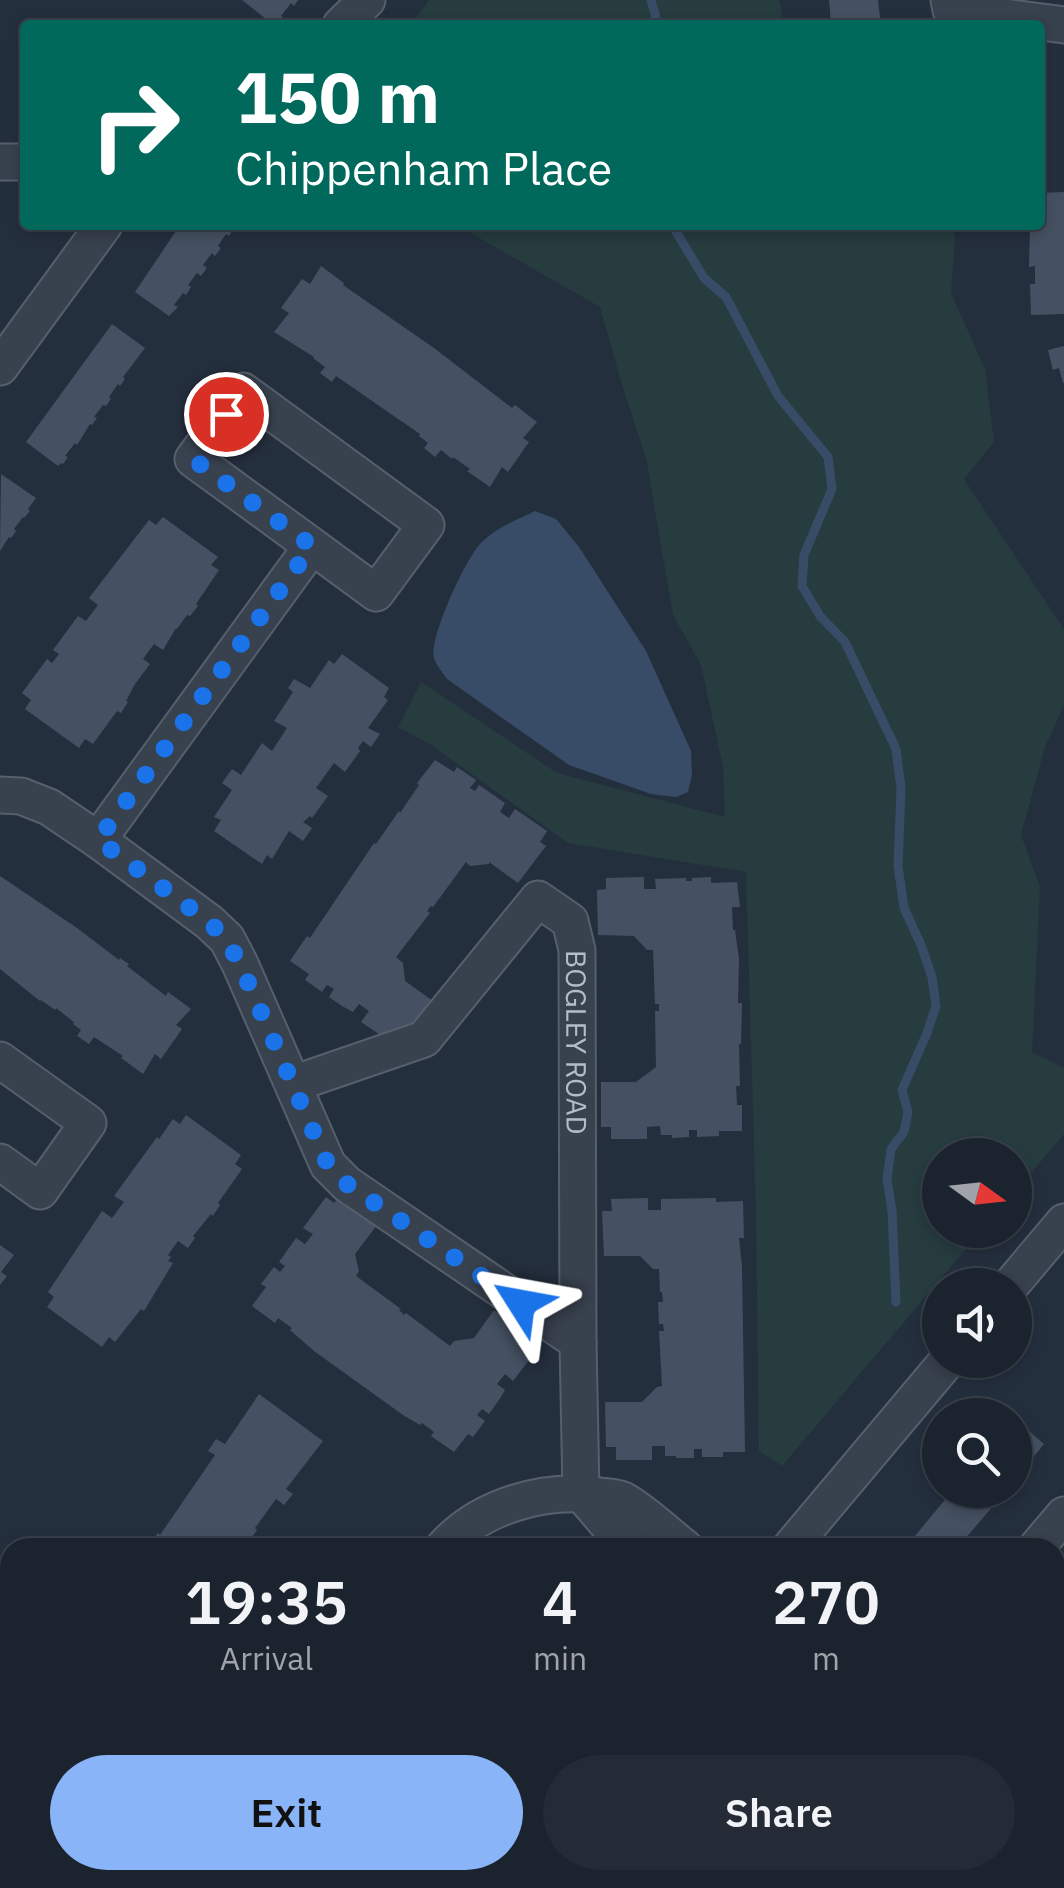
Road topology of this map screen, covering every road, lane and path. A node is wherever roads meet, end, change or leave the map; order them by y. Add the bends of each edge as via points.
1 (367, 0) edge
2 (949, 0) edge
3 (346, 20) edge
4 (1026, 20) edge
5 (100, 230) edge
6 (0, 367) edge
7 (312, 546) junction
8 (0, 795) edge
9 (98, 840) junction
10 (0, 1060) edge
11 (292, 1084) junction
12 (0, 1162) edge
13 (1064, 1222) edge
14 (1025, 1268) edge
15 (578, 1342) junction
16 (933, 1378) edge
17 (581, 1493) junction
18 (1064, 1515) edge
19 (451, 1538) edge
20 (654, 1538) edge
21 (798, 1538) edge
22 (1044, 1538) edge

1 - 3 street
2 - 4 street via 951,10
5 - 6 street
7 - 7 street via 376,593 426,525 243,391 193,459
7 - 9 street
8 - 9 street via 49,807
9 - 11 street via 226,939
10 - 12 street via 88,1123 40,1191
11 - 15 street via 328,1165 347,1184
11 - 15 street, BOGLEY ROAD via 424,1039 538,899 570,921 577,950
13 - 14 street
15 - 17 street
16 - 21 street
17 - 19 street via 521,1501
17 - 20 street via 621,1499
18 - 22 street

